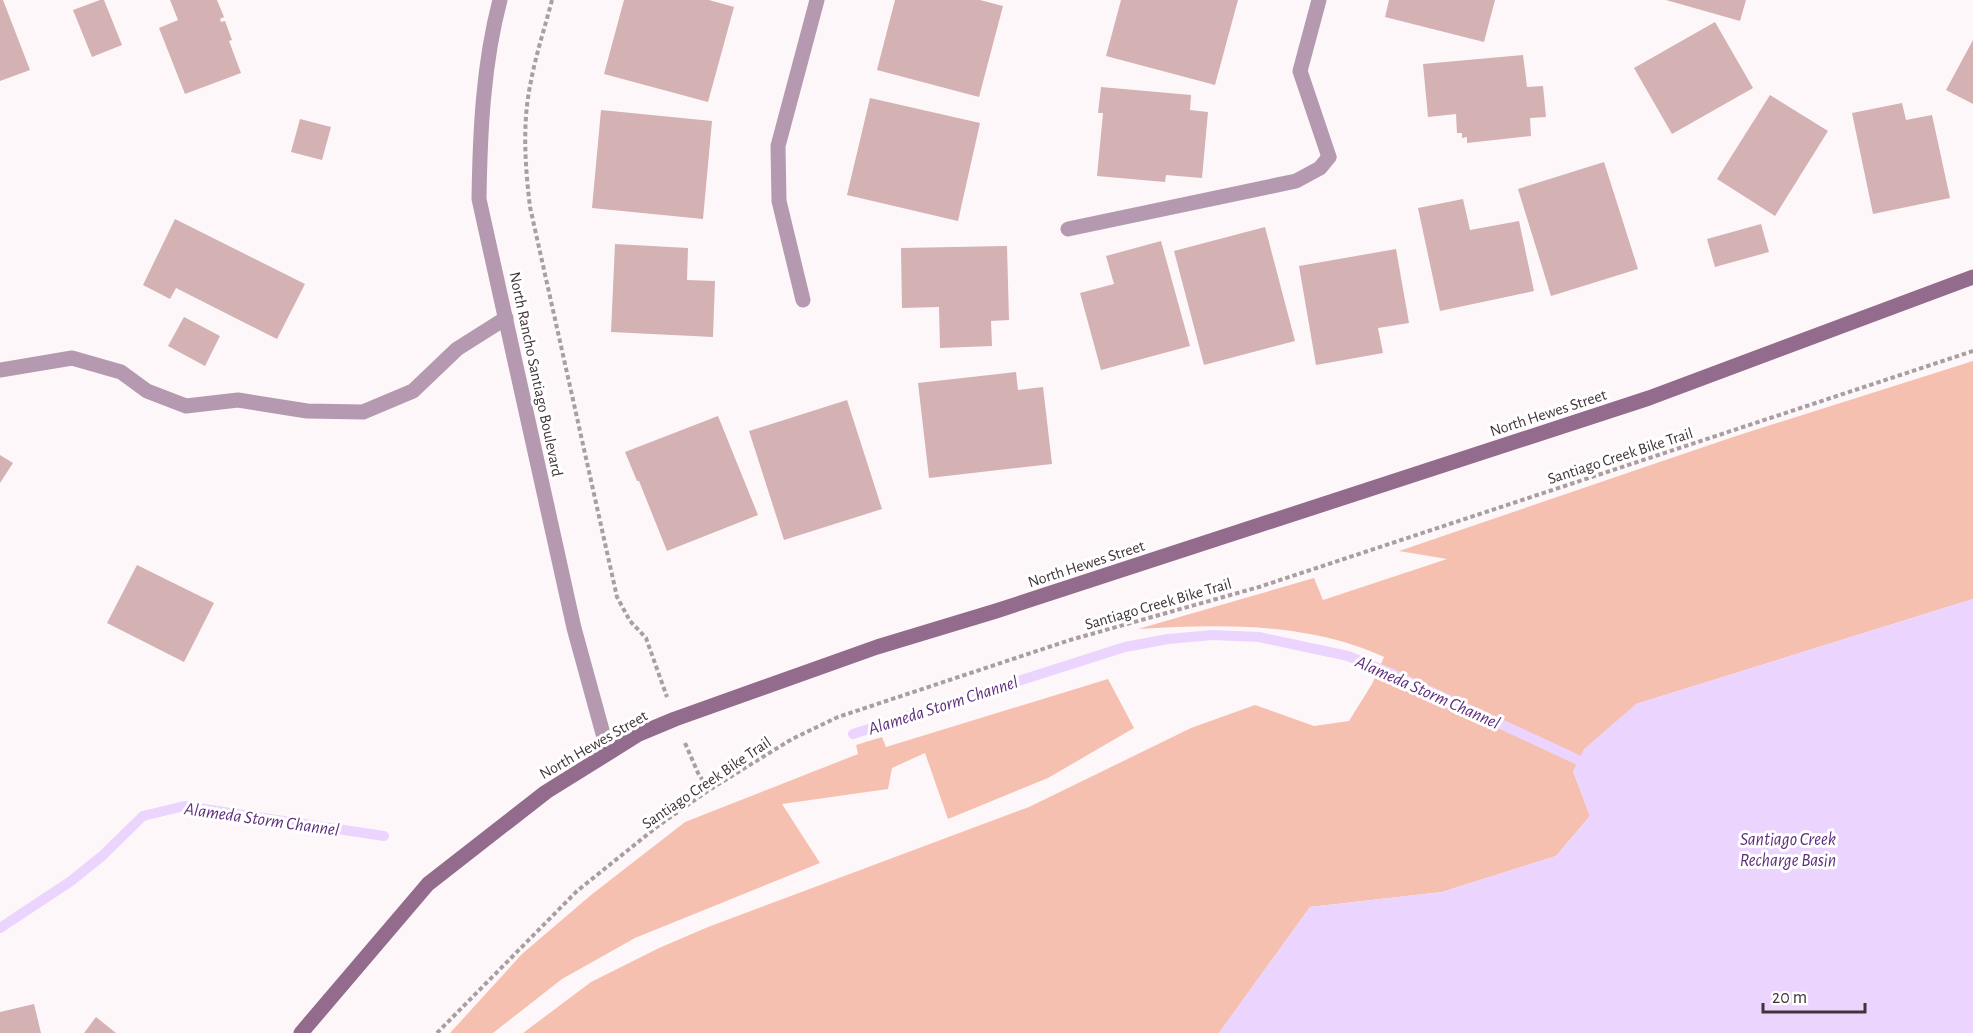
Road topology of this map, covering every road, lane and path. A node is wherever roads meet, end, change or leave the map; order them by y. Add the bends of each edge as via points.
1 (500, 0) edge
2 (552, 0) edge
3 (817, 0) edge
4 (1318, 0) edge
5 (1068, 229) dead end
6 (1973, 277) edge
7 (803, 300) dead end
8 (506, 318) junction
9 (1973, 351) edge
10 (0, 370) edge
11 (675, 719) junction
12 (608, 752) junction
13 (709, 790) junction
14 (301, 1033) edge
15 (436, 1033) edge

1 - 8 street, North Rancho Santiago Boulevard via 492,31 480,138 479,199
2 - 11 path via 530,82 525,140 530,207 616,597 646,638
3 - 7 street via 778,146 779,201
4 - 5 street via 1300,71 1329,158 1320,168 1296,181
6 - 11 main road, North Hewes Street via 1649,398 877,647
8 - 10 street via 457,350 413,391 363,411 307,411 238,400 186,406 147,391 121,372 72,358
8 - 12 street, North Rancho Santiago Boulevard via 574,628
9 - 13 path, Santiago Creek Bike Trail via 1259,587 1070,640 838,717 792,739
11 - 12 main road, North Hewes Street
11 - 13 path
12 - 14 main road, North Hewes Street via 546,792 428,884
13 - 15 path, Santiago Creek Bike Trail via 577,891

